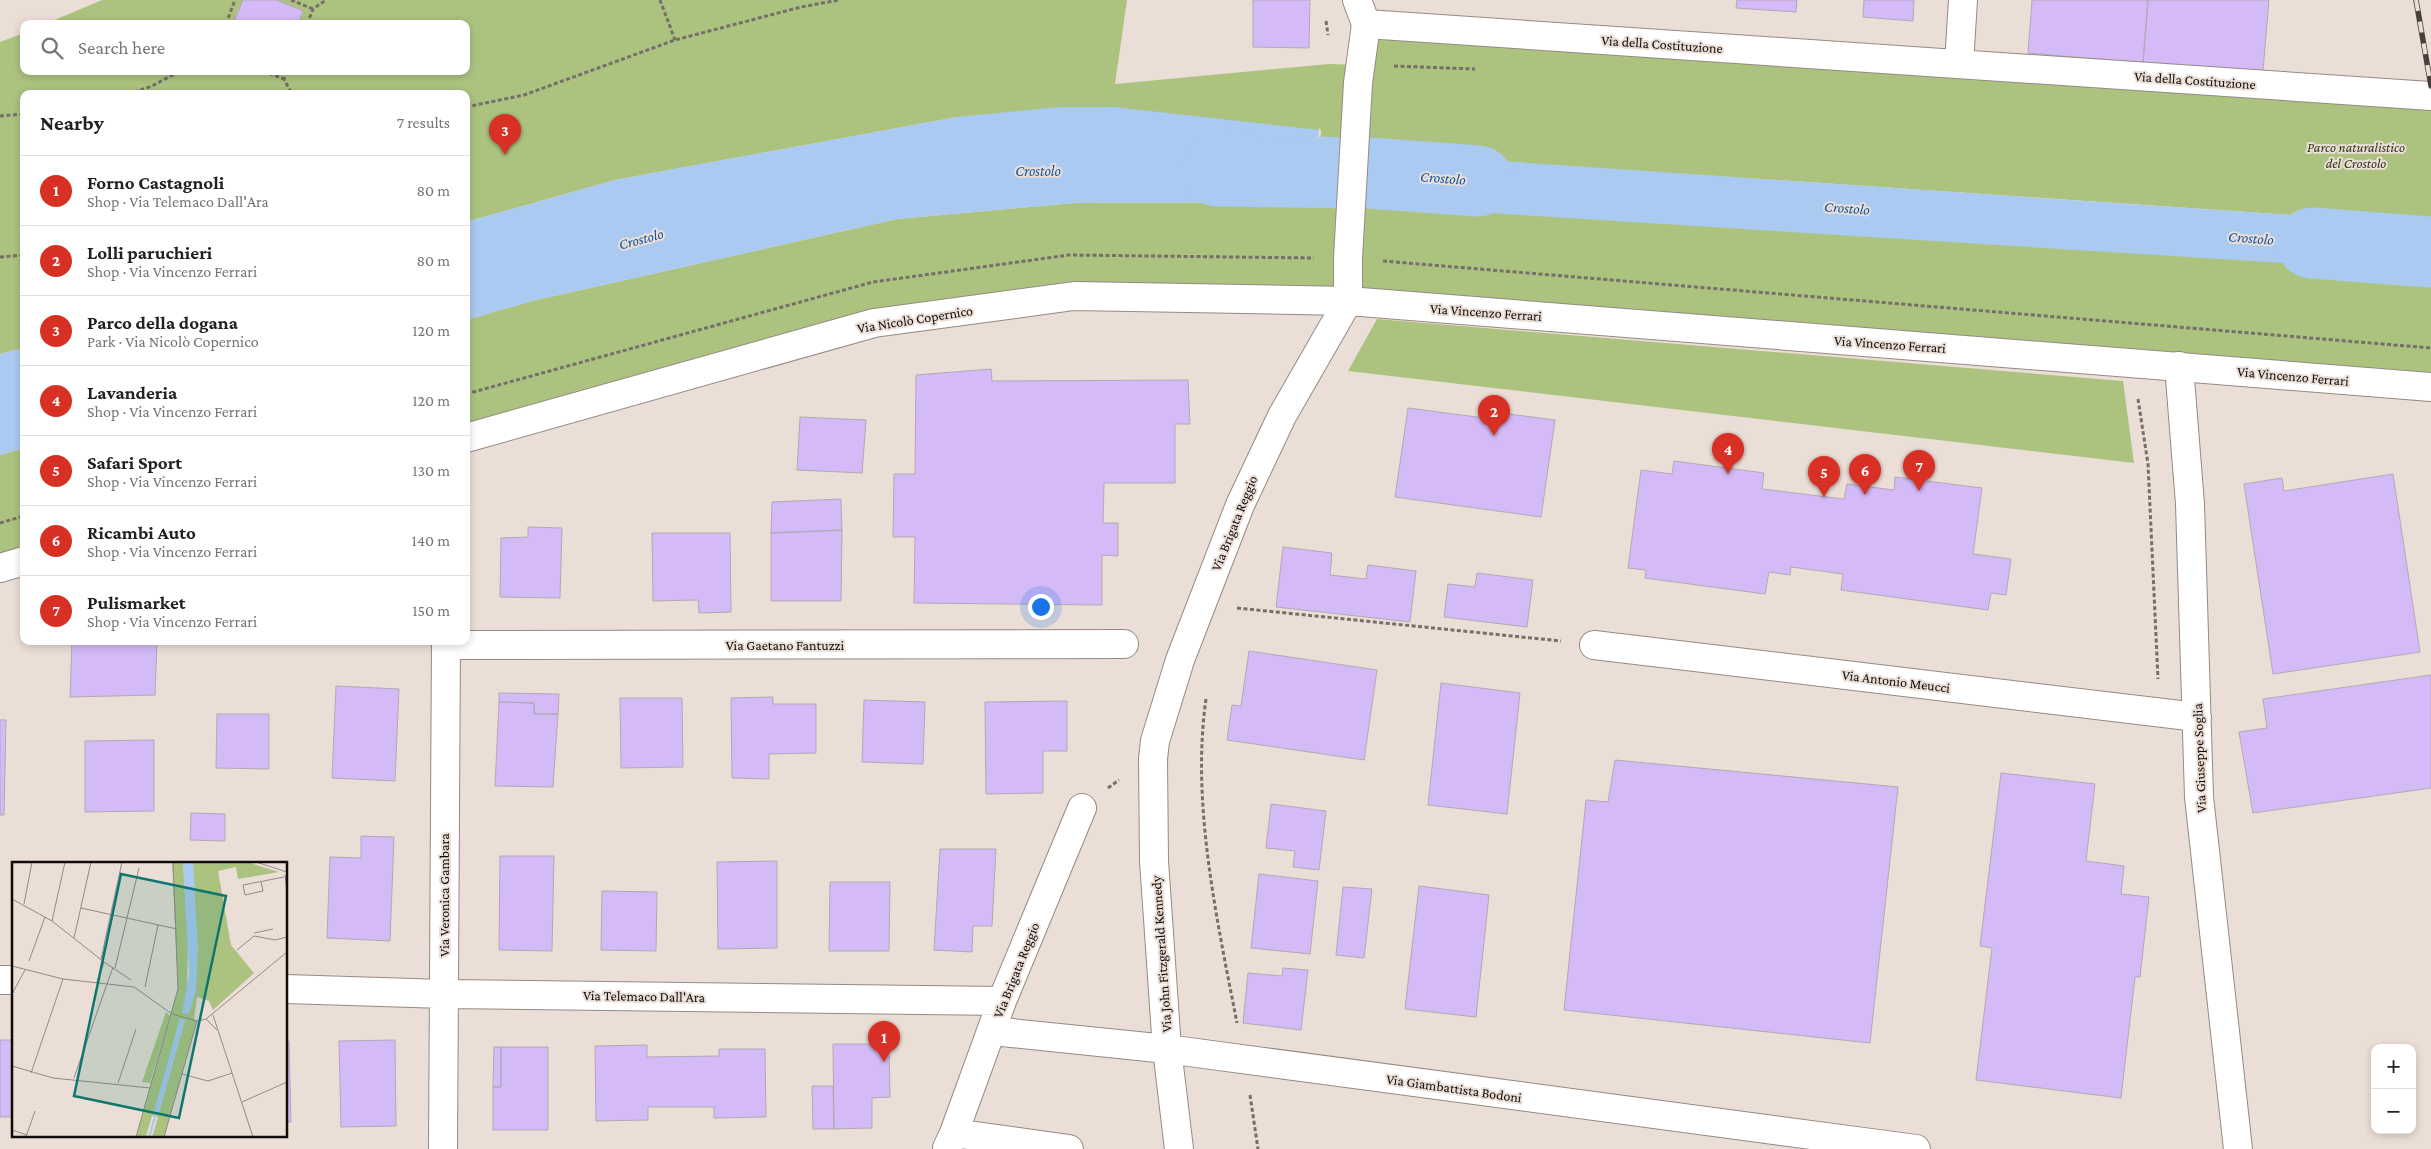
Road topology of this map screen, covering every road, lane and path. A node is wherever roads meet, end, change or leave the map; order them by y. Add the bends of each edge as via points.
1 (236, 0) edge
2 (291, 0) edge
3 (326, 0) edge
4 (660, 0) edge
5 (839, 0) edge
6 (1964, 0) edge
7 (314, 9) junction
8 (1361, 12) edge
9 (1326, 18) dead end
10 (228, 20) edge
11 (309, 20) edge
12 (674, 40) junction
13 (1328, 45) dead end
14 (1959, 64) junction
15 (173, 75) edge
16 (274, 75) edge
17 (286, 75) edge
18 (284, 79) junction
19 (140, 90) edge
20 (290, 90) edge
21 (2431, 96) edge
22 (470, 106) edge
23 (20, 114) edge
24 (0, 116) edge
25 (20, 254) edge
26 (0, 257) edge
27 (1387, 261) dead end
28 (1348, 301) junction
29 (1380, 304) junction
30 (2179, 366) junction
31 (2431, 387) edge
32 (470, 437) edge
33 (20, 517) edge
34 (0, 523) edge
35 (20, 562) edge
36 (0, 568) edge
37 (1201, 605) junction
38 (470, 643) edge
39 (1124, 644) dead end
40 (446, 645) edge
41 (1594, 645) joint
42 (1207, 694) dead end
43 (2197, 718) junction
44 (1153, 759) joint
45 (1082, 808) dead end
46 (288, 989) edge
47 (444, 994) junction
48 (1002, 1001) junction
49 (992, 1031) junction
50 (1168, 1049) junction
51 (1244, 1060) junction
52 (951, 1141) edge
53 (443, 1149) edge
54 (1069, 1149) edge
55 (1179, 1149) edge
56 (1258, 1149) edge
57 (1916, 1149) edge
58 (2238, 1149) edge

1 - 10 path
2 - 7 path
3 - 7 path
4 - 12 path
5 - 12 path via 801,6
6 - 14 street
7 - 11 path
8 - 14 street, Via della Costituzione
8 - 28 street, Via della Costituzione
9 - 13 path
12 - 22 path via 524,95
14 - 21 street, Via della Costituzione
15 - 19 path
16 - 18 path
17 - 18 path
18 - 20 path
23 - 24 path
25 - 26 path
27 - 29 path
28 - 29 street, Via Vincenzo Ferrari
28 - 32 street, Via Nicolò Copernico via 1074,296 874,323
28 - 37 street, Via Brigata Reggio via 1261,459
29 - 30 street, Via Vincenzo Ferrari
30 - 31 street, Via Vincenzo Ferrari
30 - 43 street, Via Giuseppe Soglia via 2190,504
33 - 34 path
35 - 36 street
37 - 41 path
37 - 44 street, Via Brigata Reggio via 1180,660 1155,741
38 - 39 street, Via Gaetano Fantuzzi
40 - 47 street, Via Veronica Gambara
41 - 43 street, Via Antonio Meucci
42 - 51 path via 1202,730 1206,838
43 - 58 street, Via Giuseppe Soglia via 2199,797
44 - 50 street, Via John Fitzgerald Kennedy via 1154,861
45 - 48 street, Via Brigata Reggio
46 - 47 street, Via Telemaco Dall'Ara
47 - 48 street, Via Telemaco Dall'Ara
47 - 53 street, Via Veronica Gambara
48 - 49 street, Via Brigata Reggio
49 - 50 street, Via Giambattista Bodoni
49 - 52 street, Via Brigata Reggio
50 - 51 street, Via Giambattista Bodoni
50 - 55 street, Via John Fitzgerald Kennedy
51 - 56 path
51 - 57 street, Via Giambattista Bodoni
52 - 54 street, Via Brigata Reggio

